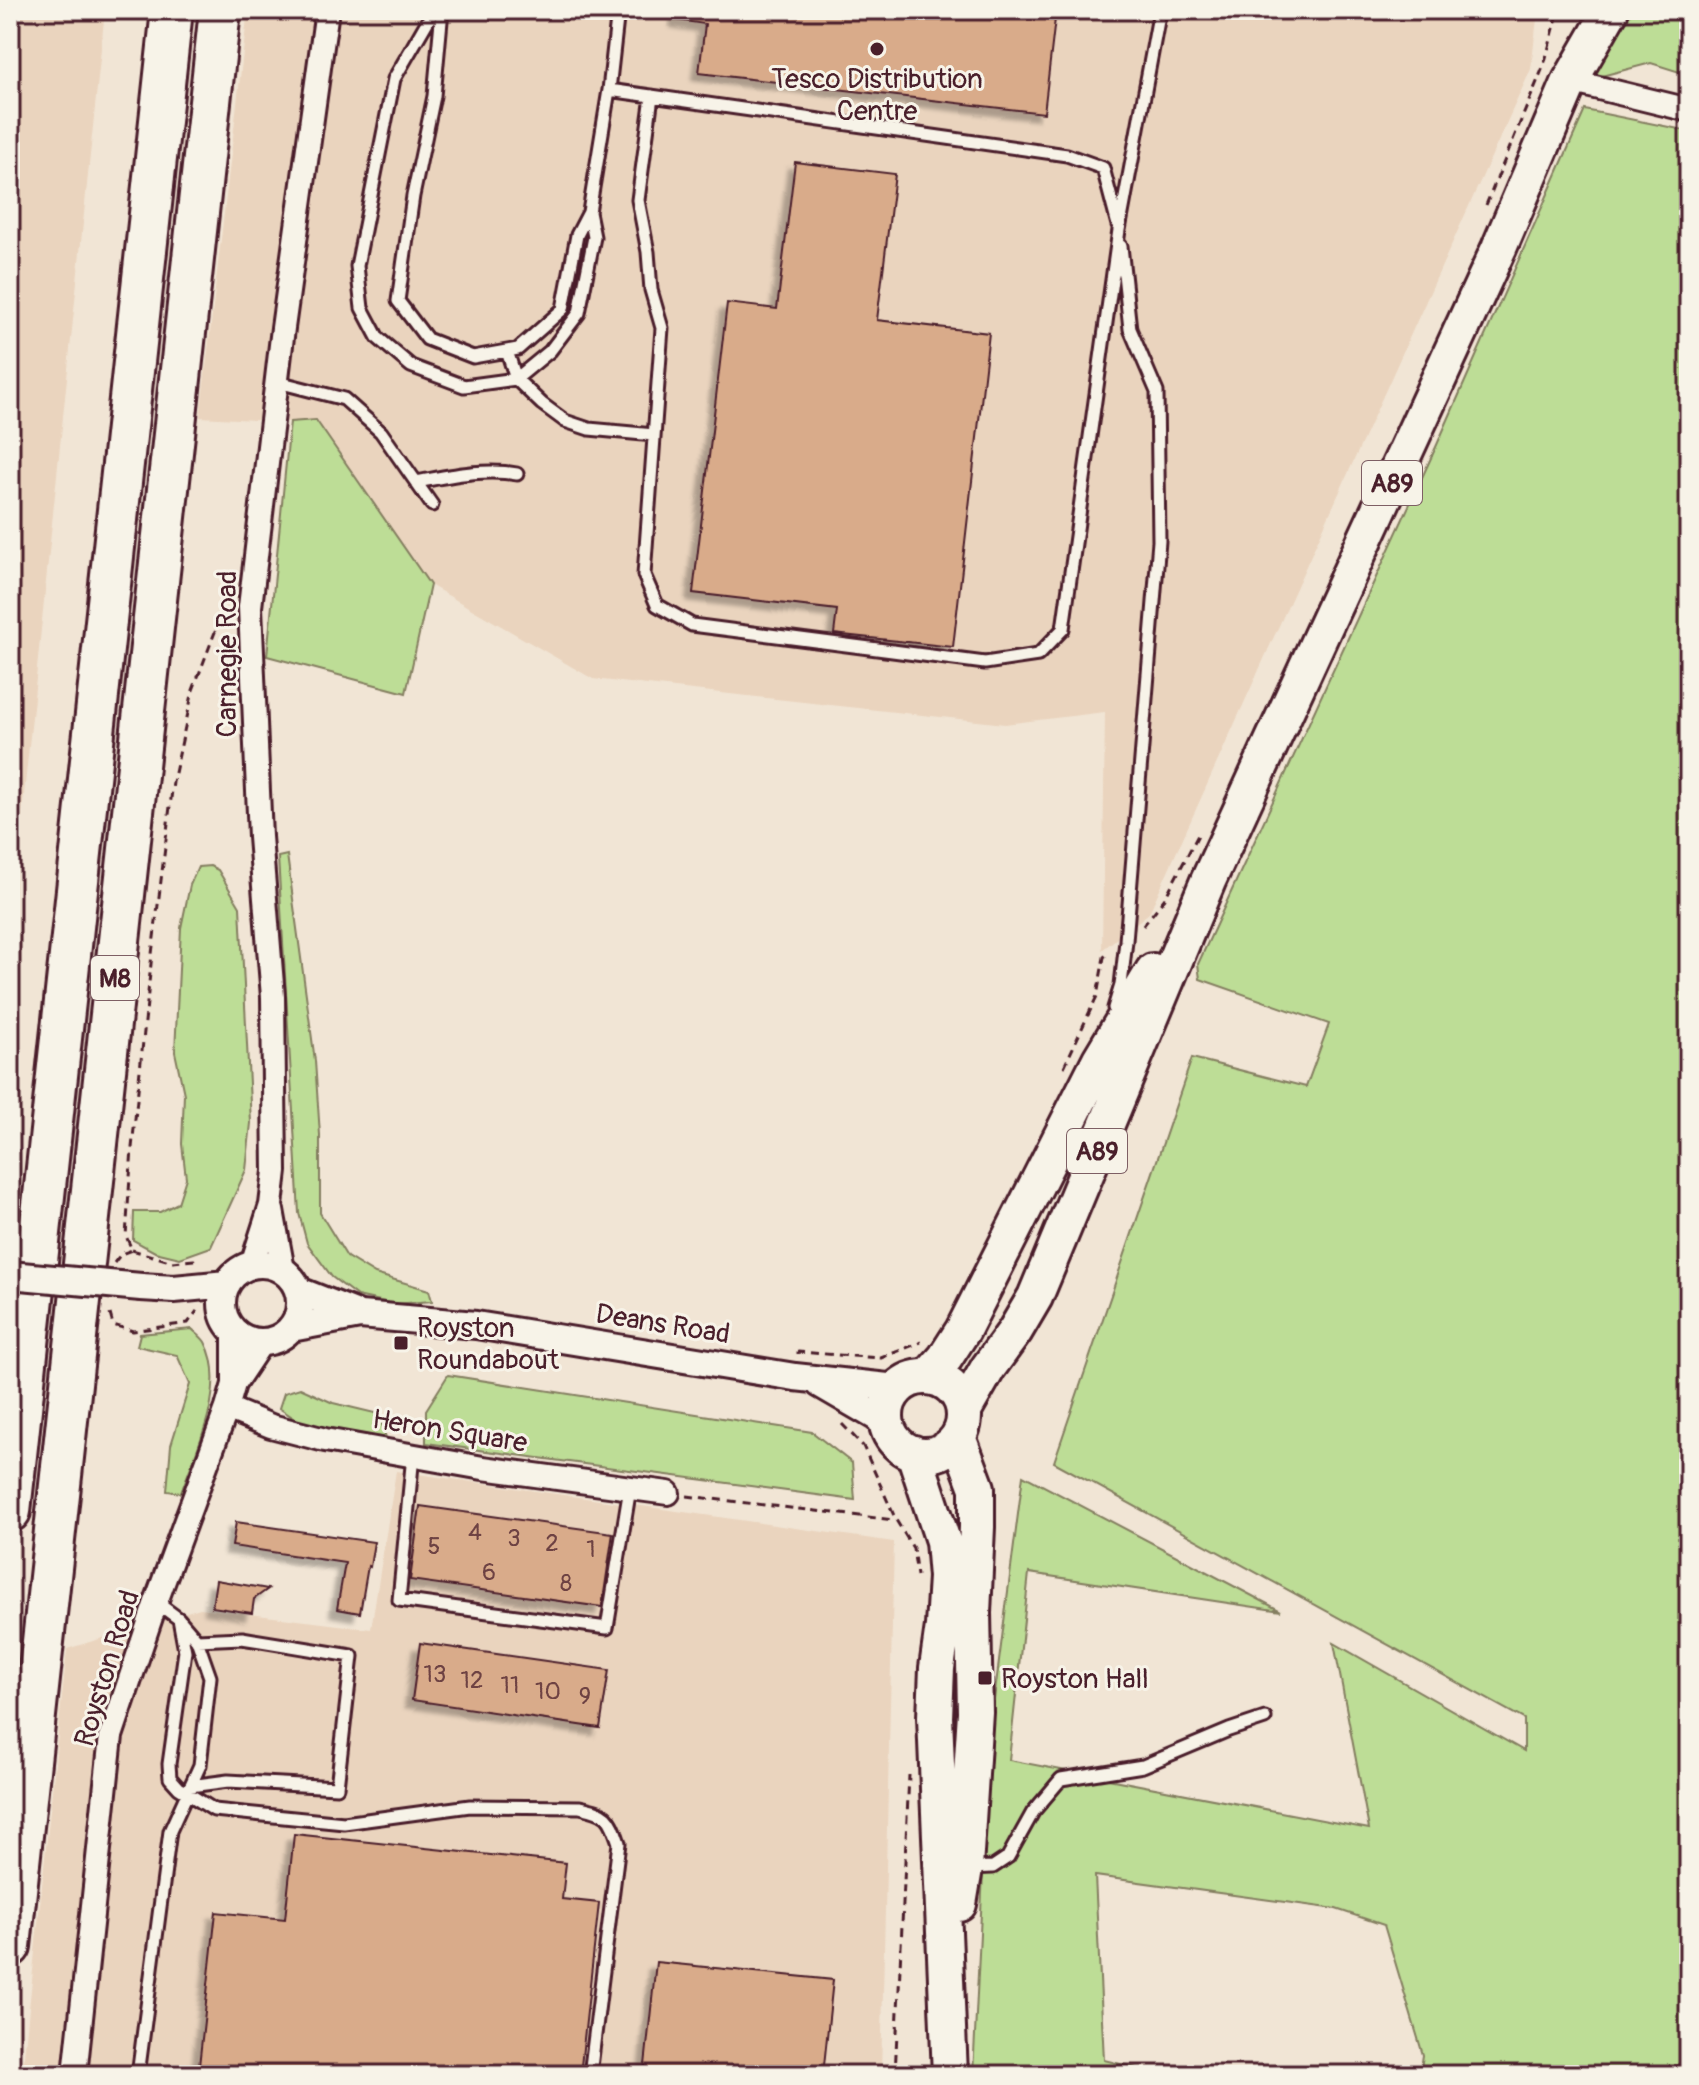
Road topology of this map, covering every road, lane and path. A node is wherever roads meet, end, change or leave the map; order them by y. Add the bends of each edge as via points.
1 (172, 10) edge
2 (220, 10) edge
3 (327, 10) edge
4 (434, 10) edge
5 (442, 10) edge
6 (618, 10) edge
7 (1160, 10) edge
8 (1559, 10) edge
9 (1585, 10) edge
10 (1611, 10) edge
11 (1570, 81) junction
12 (609, 90) junction
13 (652, 96) junction
14 (1689, 110) edge
15 (1484, 209) dead end
16 (589, 212) junction
17 (1119, 230) junction
18 (507, 351) junction
19 (516, 379) junction
20 (278, 382) junction
21 (654, 435) junction
22 (517, 474) dead end
23 (416, 482) junction
24 (432, 505) dead end
25 (250, 607) junction
26 (1201, 828) dead end
27 (1208, 881) junction
28 (1126, 941) junction
29 (1100, 1059) junction
30 (1063, 1069) dead end
31 (271, 1205) junction
32 (132, 1250) junction
33 (113, 1264) dead end
34 (252, 1264) junction
35 (10, 1275) edge
36 (291, 1280) junction
37 (218, 1303) junction
38 (109, 1310) dead end
39 (360, 1315) junction
40 (291, 1328) junction
41 (924, 1341) dead end
42 (262, 1342) junction
43 (804, 1379) junction
44 (913, 1382) junction
45 (234, 1384) junction
46 (227, 1408) junction
47 (836, 1418) dead end
48 (887, 1423) junction
49 (961, 1424) junction
50 (914, 1453) junction
51 (413, 1455) junction
52 (630, 1488) junction
53 (668, 1493) joint
54 (10, 1511) edge
55 (896, 1520) junction
56 (919, 1587) dead end
57 (156, 1602) junction
58 (179, 1619) junction
59 (197, 1640) junction
60 (1265, 1718) dead end
61 (909, 1774) dead end
62 (189, 1790) junction
63 (965, 1868) junction
64 (10, 1946) edge
65 (946, 1976) junction
66 (75, 2075) edge
67 (138, 2075) edge
68 (590, 2075) edge
69 (895, 2075) edge
70 (950, 2075) edge

1 - 54 highway, M8
2 - 64 highway, M8
3 - 20 street, Carnegie Road
4 - 19 lane via 394,79 357,266 362,308 378,338 411,366 464,386
5 - 18 lane via 434,96 398,301 427,339 473,357
6 - 12 lane
7 - 17 lane
8 - 15 path via 1544,65
9 - 11 main road, A89
10 - 11 main road, A89
11 - 14 street
11 - 27 main road, A89 via 1499,248
12 - 13 lane
12 - 16 lane
13 - 17 lane via 1067,155 1103,168
13 - 21 lane via 638,200 662,328
16 - 18 lane via 577,235 563,309 518,349
16 - 19 lane via 594,237 579,313 550,351
17 - 21 lane via 1063,629 1038,655 985,663 692,625 657,605 644,575
17 - 28 lane via 1130,329 1157,392 1159,541
18 - 19 lane
19 - 21 lane via 565,421 589,429
20 - 23 lane via 344,399 381,432
20 - 25 street, Carnegie Road
22 - 23 lane via 474,472
23 - 24 lane
25 - 31 street, Carnegie Road via 273,997
25 - 32 path via 227,611 215,632 193,690 173,782 132,1148 126,1236
26 - 28 path via 1165,898
27 - 29 main road, A89
27 - 49 main road, A89 via 1035,1297 988,1368
28 - 29 lane via 1121,985
28 - 30 path via 1104,957 1097,996
29 - 44 main road, A89 via 963,1330 945,1358
31 - 34 street, Carnegie Road
31 - 36 street, Carnegie Road
32 - 33 path
32 - 37 path via 173,1262 194,1260
34 - 36 street via 268,1264
34 - 37 street via 237,1272
35 - 37 street, bridge via 174,1289
36 - 39 street, Deans Road
36 - 40 street via 301,1304
37 - 38 path via 188,1323 133,1331 113,1325
37 - 42 street via 247,1339
37 - 45 street, Royston Road
39 - 40 street, Deans Road
39 - 43 street, Deans Road via 476,1325
40 - 42 street
41 - 43 path via 881,1358 798,1352
42 - 45 street, Royston Road
43 - 44 street, Deans Road
43 - 48 street, Deans Road
44 - 48 main road, A89 via 888,1404
44 - 49 main road via 951,1386 959,1395
45 - 46 street, Royston Road
46 - 51 street, Heron Square via 312,1437
46 - 57 street, Royston Road
47 - 55 path via 863,1446
48 - 50 main road via 894,1439
49 - 50 main road via 948,1447 938,1453
49 - 63 main road via 977,1488 975,1712
50 - 65 main road via 943,1541 946,1577 935,1717
51 - 52 street, Heron Square
51 - 52 lane via 399,1600 607,1628
52 - 53 street, Heron Square
53 - 55 path
55 - 56 path via 913,1548
57 - 58 lane
57 - 66 street, Royston Road via 111,1736
58 - 59 lane
58 - 62 lane via 185,1651 169,1764 170,1778
59 - 62 lane via 210,1677 200,1765
59 - 62 lane via 242,1638 352,1656 337,1787 228,1781
60 - 63 lane via 1143,1766 1061,1779 1033,1812 1008,1857 993,1867
61 - 69 path
62 - 67 lane via 170,1831
62 - 68 lane via 214,1810 344,1823 470,1806 598,1811 612,1822 619,1843
63 - 65 main road
65 - 70 main road

